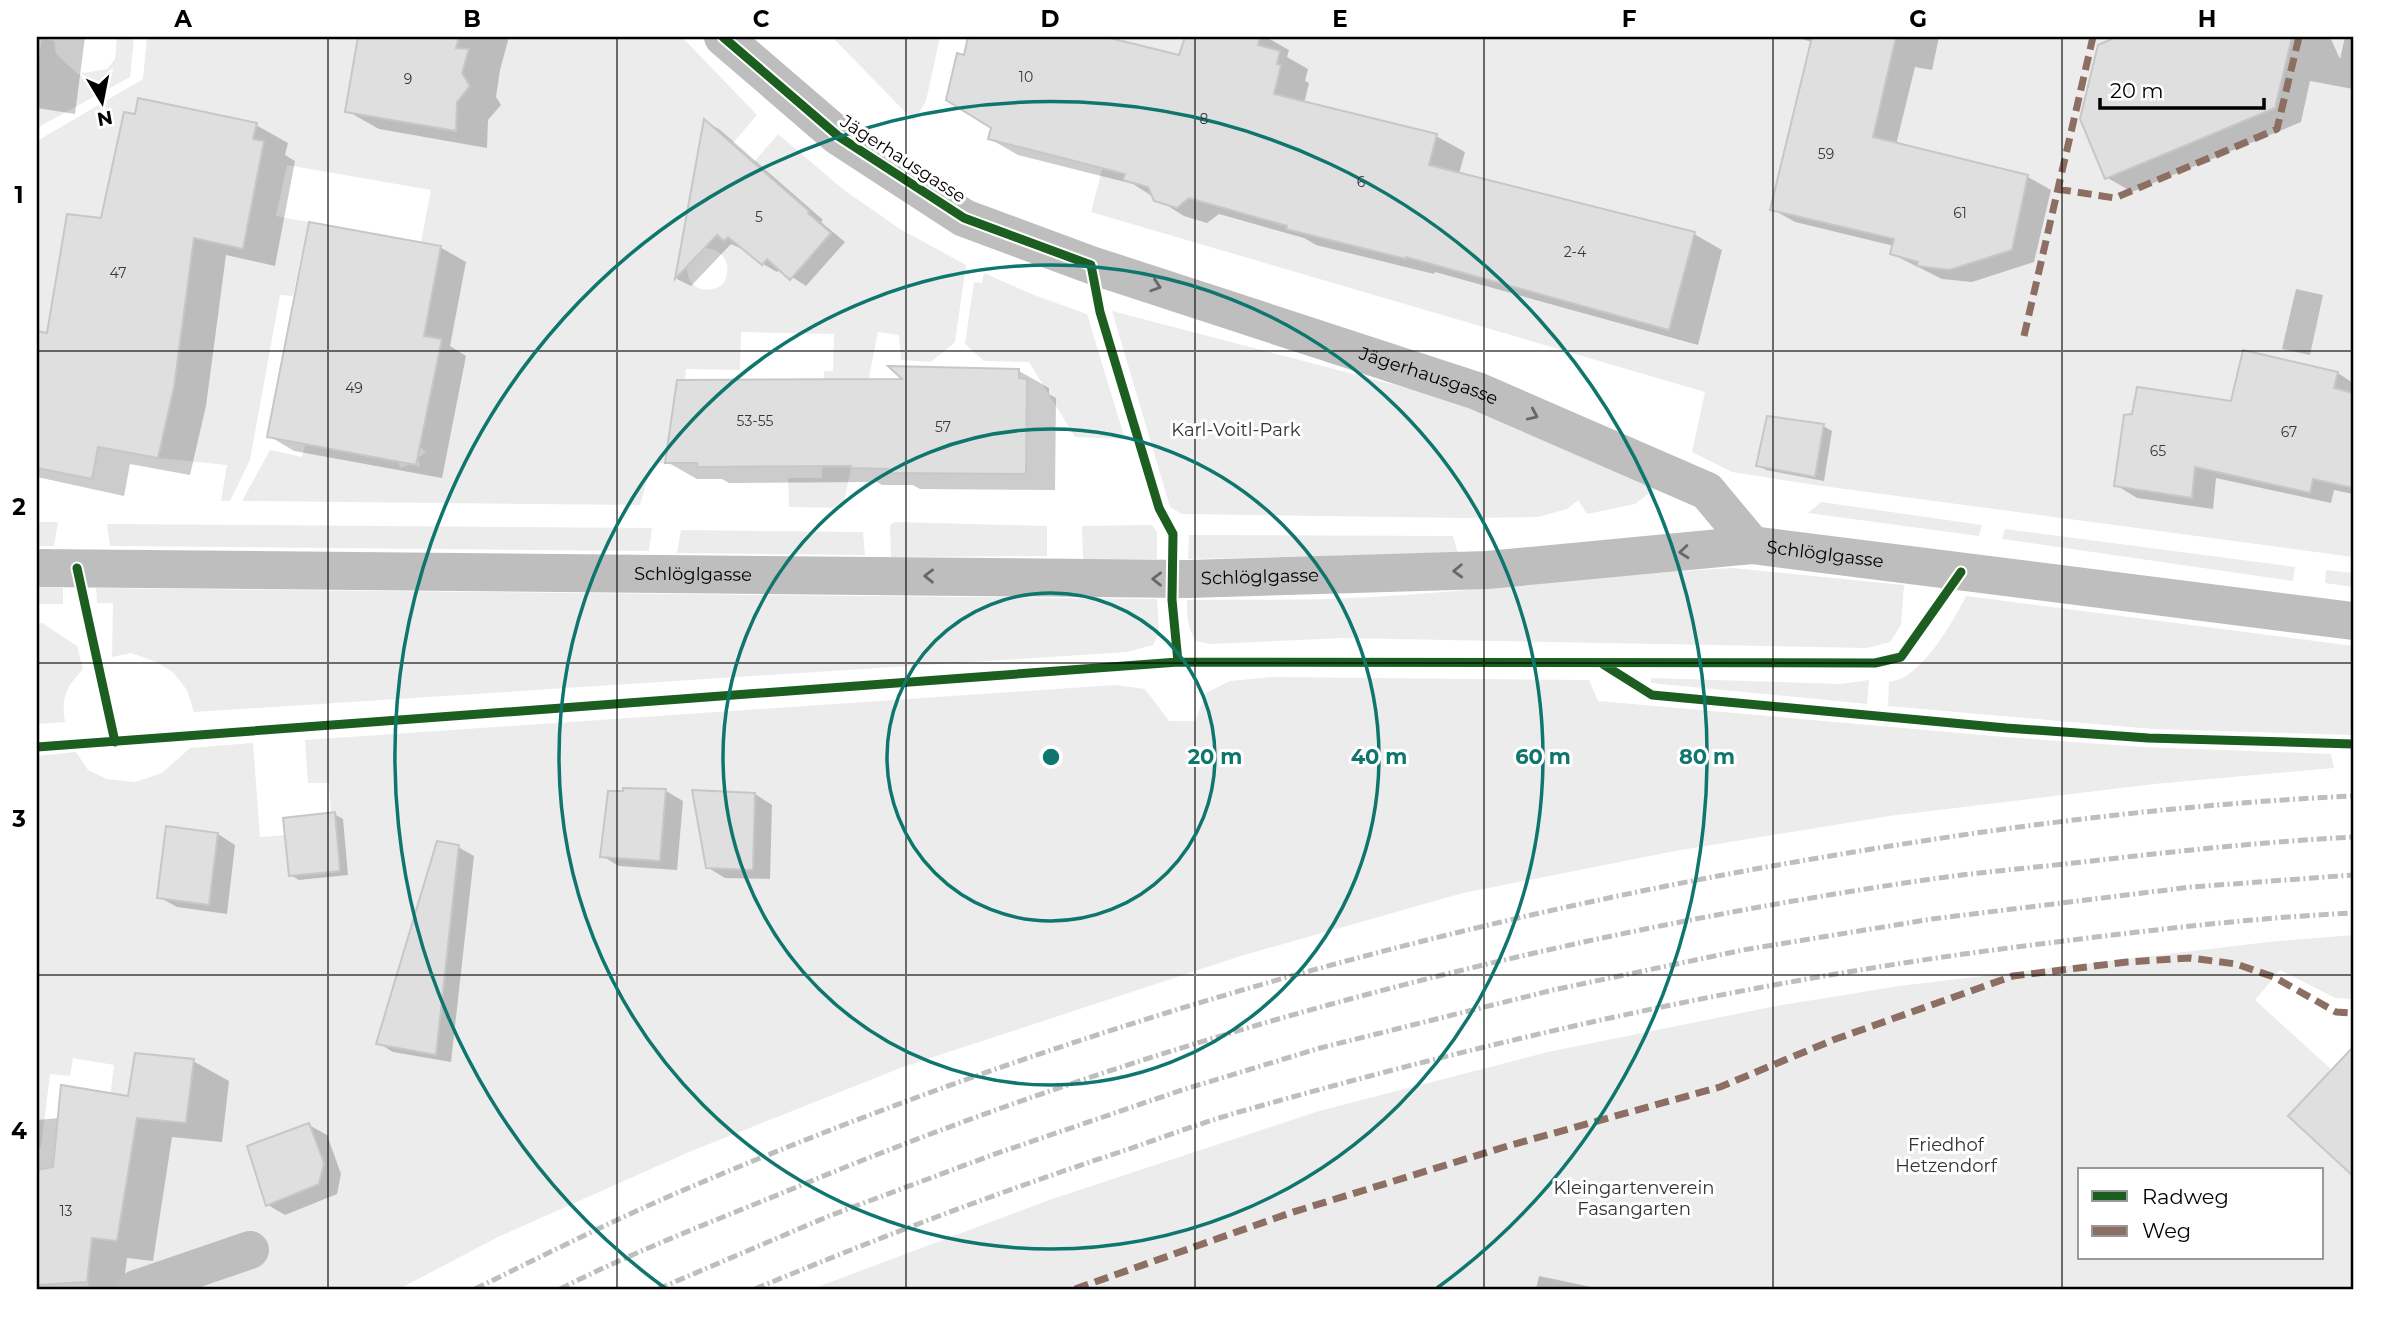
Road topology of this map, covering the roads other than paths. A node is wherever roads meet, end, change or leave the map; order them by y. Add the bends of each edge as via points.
1 (723, 37) edge
2 (1752, 545) junction
3 (37, 568) edge
4 (2353, 621) edge
5 (250, 1250) dead end
6 (136, 1289) edge

1 -> 2 street, Jägerhausgasse via 838,136 964,218 1091,265 1477,391 1707,491
2 -> 3 street, Schlöglgasse via 1487,570 1188,579
2 - 4 street, Schlöglgasse
5 - 6 street

